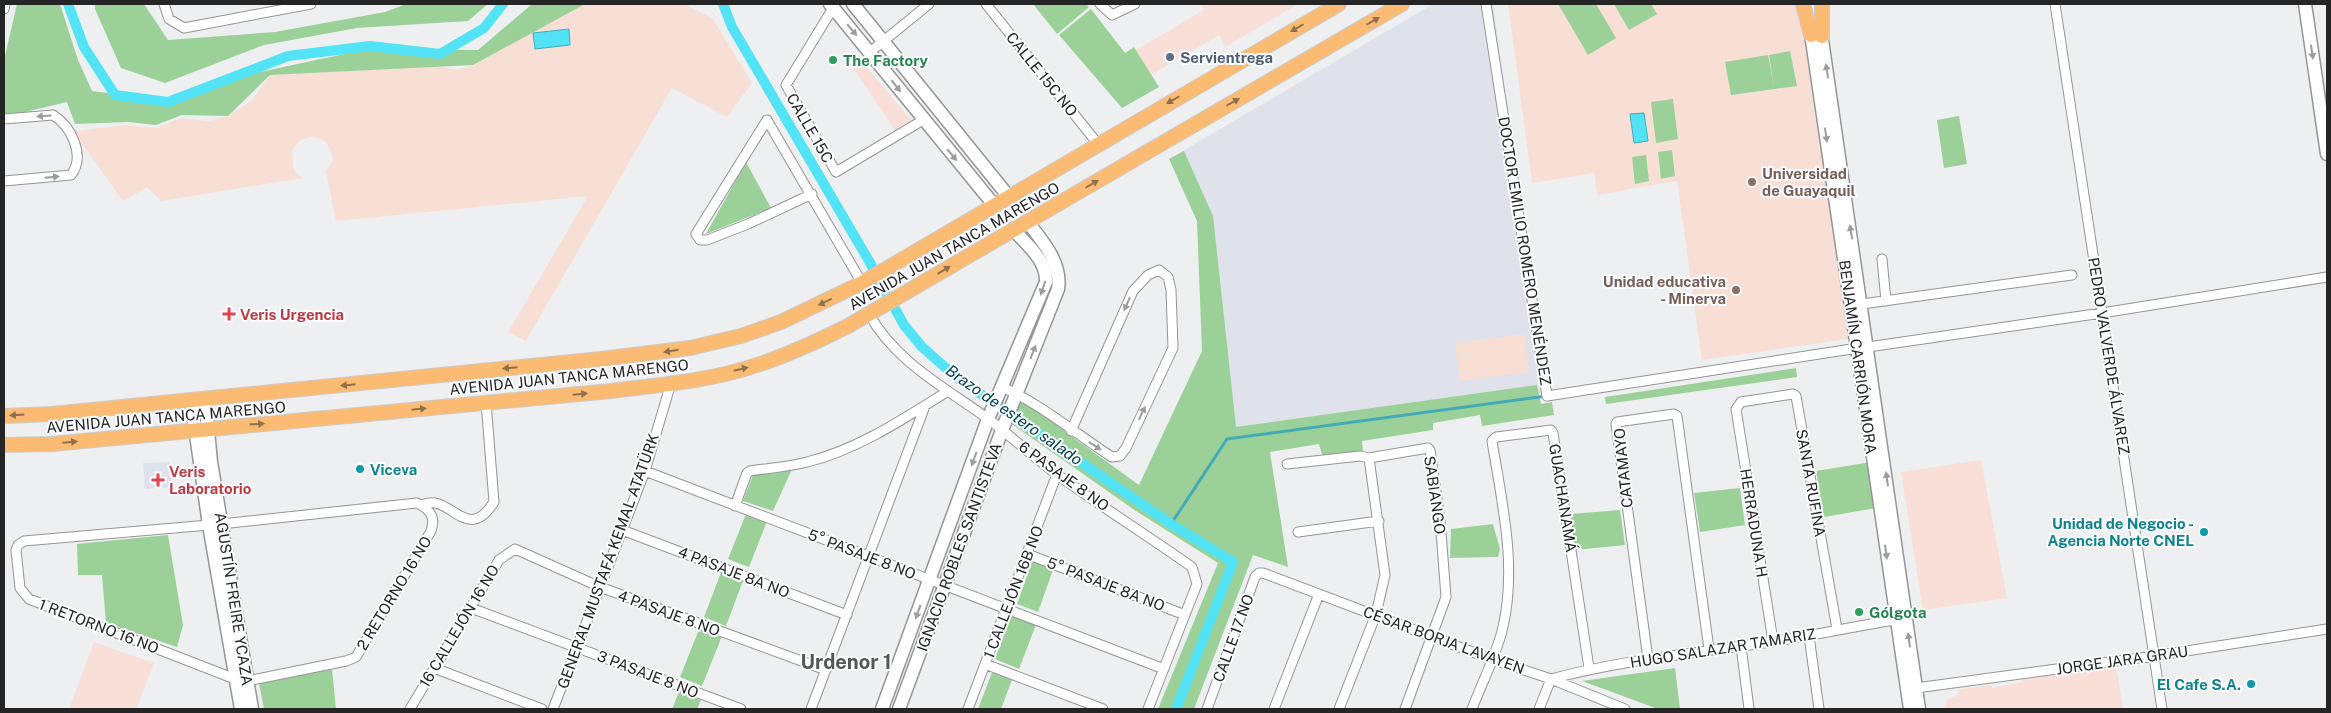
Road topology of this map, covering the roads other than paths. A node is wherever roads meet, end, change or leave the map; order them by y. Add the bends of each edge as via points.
1 (5, 4) edge
2 (164, 4) edge
3 (311, 4) edge
4 (852, 4) edge
5 (929, 4) edge
6 (986, 4) edge
7 (1100, 4) edge
8 (1135, 4) edge
9 (1339, 4) edge
10 (1402, 4) edge
11 (1486, 4) edge
12 (1805, 4) edge
13 (1817, 4) edge
14 (1822, 4) edge
15 (2055, 4) edge
16 (2306, 4) edge
17 (832, 6) edge
18 (4, 9) edge
19 (1816, 36) junction
20 (883, 42) junction
21 (870, 52) junction
22 (4, 119) edge
23 (923, 120) junction
24 (1098, 144) junction
25 (2327, 154) edge
26 (4, 181) edge
27 (812, 194) junction
28 (1009, 197) junction
29 (994, 205) junction
30 (1027, 221) junction
31 (1013, 229) junction
32 (1882, 259) dead end
33 (2072, 276) dead end
34 (2327, 277) edge
35 (865, 281) junction
36 (1886, 300) junction
37 (1862, 304) junction
38 (2102, 313) junction
39 (869, 314) junction
40 (1863, 347) junction
41 (671, 383) junction
42 (1001, 390) junction
43 (948, 391) junction
44 (1016, 396) junction
45 (198, 399) junction
46 (486, 402) junction
47 (1738, 405) joint
48 (925, 406) junction
49 (4, 416) edge
50 (989, 416) junction
51 (1004, 426) junction
52 (202, 429) junction
53 (1071, 431) junction
54 (4, 445) edge
55 (1370, 458) junction
56 (1287, 464) dead end
57 (645, 471) junction
58 (1058, 474) junction
59 (422, 505) junction
60 (735, 506) junction
61 (1379, 521) junction
62 (215, 524) junction
63 (622, 530) junction
64 (1298, 532) dead end
65 (515, 550) joint
66 (1027, 554) junction
67 (869, 556) junction
68 (1263, 573) joint
69 (930, 580) junction
70 (945, 585) junction
71 (600, 587) junction
72 (1319, 594) junction
73 (471, 608) junction
74 (1006, 609) junction
75 (1376, 614) junction
76 (847, 615) junction
77 (1185, 615) junction
78 (1896, 620) junction
79 (1836, 629) junction
80 (2327, 629) edge
81 (1809, 636) junction
82 (1432, 637) junction
83 (1773, 641) junction
84 (1741, 646) junction
85 (577, 648) junction
86 (1709, 649) junction
87 (2154, 656) junction
88 (1491, 659) junction
89 (1648, 659) junction
90 (986, 664) junction
91 (434, 668) junction
92 (1589, 668) junction
93 (1164, 669) junction
94 (826, 670) junction
95 (1551, 679) junction
96 (241, 680) junction
97 (1916, 688) junction
98 (241, 709) edge
99 (252, 709) edge
100 (410, 709) edge
101 (542, 709) edge
102 (553, 709) edge
103 (742, 709) edge
104 (811, 709) edge
105 (882, 709) edge
106 (899, 709) edge
107 (968, 709) edge
108 (1104, 709) edge
109 (1148, 709) edge
110 (1207, 709) edge
111 (1274, 709) edge
112 (1339, 709) edge
113 (1405, 709) edge
114 (1472, 709) edge
115 (1539, 709) edge
116 (1624, 709) edge
117 (1749, 709) edge
118 (1819, 709) edge
119 (1910, 709) edge
120 (1919, 709) edge
121 (2162, 709) edge

1 - 18 street
2 - 3 street via 169,19 184,28
4 - 20 main road
5 - 20 street
6 - 24 street, CALLE 15C NO
7 - 8 street via 1110,15
9 -> 24 main road, AVENIDA JUAN TANCA MARENGO
30 -> 10 main road, AVENIDA JUAN TANCA MARENGO
11 - 40 street, DOCTOR EMILIO ROMERO MENÉNDEZ via 1547,396
12 - 19 main road
13 - 19 main road, BENJAMÍN CARRIÓN MORA
14 - 19 main road
15 - 38 street, PEDRO VALVERDE ÁLVAREZ
16 -> 25 main road
17 -> 21 main road
17 - 23 street, CALLE 15C via 786,85 836,172
37 -> 19 main road, BENJAMÍN CARRIÓN MORA
19 -> 40 main road, BENJAMÍN CARRIÓN MORA
20 - 21 street
20 - 28 main road
21 -> 23 main road
26 -> 22 street via 71,175 78,149 62,123 52,115
23 -> 29 main road
24 - 28 main road, AVENIDA JUAN TANCA MARENGO
27 - 27 street via 767,120 696,234 700,240 707,240
27 - 35 street
28 - 29 main road, AVENIDA JUAN TANCA MARENGO
29 - 35 main road, AVENIDA JUAN TANCA MARENGO
30 - 31 main road, AVENIDA JUAN TANCA MARENGO
44 -> 30 main road, IGNACIO ROBLES SANTISTEVA via 1059,282 1055,262
39 -> 31 main road, AVENIDA JUAN TANCA MARENGO
31 -> 42 main road, IGNACIO ROBLES SANTISTEVA via 1040,260 1046,282
32 - 36 street
33 - 36 street
34 - 38 street, DOCTOR EMILIO ROMERO MENÉNDEZ
35 -> 45 main road, AVENIDA JUAN TANCA MARENGO via 781,322 690,348 609,359
36 - 37 street
37 - 40 main road, BENJAMÍN CARRIÓN MORA
38 - 40 street, DOCTOR EMILIO ROMERO MENÉNDEZ
38 - 87 street, PEDRO VALVERDE ÁLVAREZ
41 -> 39 main road, AVENIDA JUAN TANCA MARENGO via 755,366 821,340
39 - 43 street, 6 PASAJE 8 NO via 892,347
40 -> 78 main road, BENJAMÍN CARRIÓN MORA
97 -> 40 main road, BENJAMÍN CARRIÓN MORA
46 -> 41 main road, AVENIDA JUAN TANCA MARENGO
41 - 57 street, GENERAL MUSTAFÁ KEMAL ATATÜRK
42 - 44 street
42 - 50 main road, IGNACIO ROBLES SANTISTEVA
43 - 48 street
43 - 50 street, 6 PASAJE 8 NO
44 - 51 main road, IGNACIO ROBLES SANTISTEVA
44 - 53 street
45 -> 49 main road, AVENIDA JUAN TANCA MARENGO
45 - 52 main road, AGUSTÍN FREIRE YCAZA
52 -> 46 main road, AVENIDA JUAN TANCA MARENGO
46 - 59 street via 494,502 488,512 474,520 466,520 436,502
47 - 79 street, SANTA RUFINA via 1741,402 1796,396
47 - 83 street, HERRADUNA H via 1736,409
48 - 60 street via 842,450 808,462 750,471
48 - 67 street
50 - 51 street, 6 PASAJE 8 NO
50 -> 69 main road, IGNACIO ROBLES SANTISTEVA
51 - 58 street, 6 PASAJE 8 NO
51 - 70 main road, IGNACIO ROBLES SANTISTEVA
54 -> 52 main road, AVENIDA JUAN TANCA MARENGO via 52,444
52 - 62 main road, AGUSTÍN FREIRE YCAZA via 211,462
53 -> 53 street via 1112,457 1120,456 1126,448 1172,348 1171,290 1168,277 1160,270 1148,275 1133,291
55 - 56 street via 1360,456
55 - 61 street
55 - 82 street, SABIANGO via 1430,450 1446,583 1446,596
57 - 60 street, 5° PASAJE 8 NO
57 - 63 street, GENERAL MUSTAFÁ KEMAL ATATÜRK
58 - 66 street, 1 CALLEJÓN 16B NO
58 - 77 street, 6 PASAJE 8 NO via 1192,567 1197,584
59 - 62 street
59 - 96 street, 2 RETORNO 16 NO via 433,516 431,531 356,657
60 - 67 street, 5° PASAJE 8 NO
61 - 64 street
61 - 75 street via 1385,575
62 - 96 main road, AGUSTÍN FREIRE YCAZA
62 - 96 street, 1 RETORNO 16 NO via 24,541 16,550 20,588 29,599
63 - 71 street, GENERAL MUSTAFÁ KEMAL ATATÜRK
63 - 76 street, 4 PASAJE 8A NO
65 - 71 street, 4 PASAJE 8 NO
65 - 73 street, 16 CALLEJÓN 16 NO via 499,560
66 - 74 street, 1 CALLEJÓN 16B NO
66 - 77 street, 5° PASAJE 8A NO
67 - 69 street, 5° PASAJE 8 NO
67 - 76 street
68 - 72 street, CÉSAR BORJA LAVAYEN
68 - 110 street, CALLE 17 NO via 1255,577
69 - 70 street, 5° PASAJE 8 NO
69 -> 105 main road, IGNACIO ROBLES SANTISTEVA
70 - 74 street, 5° PASAJE 8 NO
70 - 106 main road, IGNACIO ROBLES SANTISTEVA
71 - 85 street, GENERAL MUSTAFÁ KEMAL ATATÜRK
71 - 94 street, 4 PASAJE 8 NO
72 - 75 street, CÉSAR BORJA LAVAYEN
72 - 111 street
73 - 85 street, 3 PASAJE 8 NO
73 - 91 street, 16 CALLEJÓN 16 NO
74 - 90 street, 1 CALLEJÓN 16B NO
74 - 93 street, 5° PASAJE 8 NO
75 - 82 street, CÉSAR BORJA LAVAYEN
75 - 112 street
76 - 94 street
77 - 93 street
78 - 79 street, HUGO SALAZAR TAMARIZ
78 - 119 main road, BENJAMÍN CARRIÓN MORA
79 - 81 street, HUGO SALAZAR TAMARIZ
80 - 87 street, JORGE JARA GRAU
81 - 83 street, HUGO SALAZAR TAMARIZ
81 - 118 street
82 - 88 street, CÉSAR BORJA LAVAYEN
82 - 113 street
83 - 84 street, HUGO SALAZAR TAMARIZ
84 - 86 street, HUGO SALAZAR TAMARIZ
84 - 117 street
85 - 102 street, GENERAL MUSTAFÁ KEMAL ATATÜRK
85 - 103 street, 3 PASAJE 8 NO
86 - 89 street, HUGO SALAZAR TAMARIZ
86 - 89 street, CATAMAYO via 1677,416 1618,422
87 - 97 street, JORGE JARA GRAU
87 - 121 street, PEDRO VALVERDE ÁLVAREZ
88 - 92 street, GUACHANAMÁ via 1503,628 1510,572 1492,441 1551,430
88 - 95 street, CÉSAR BORJA LAVAYEN
88 - 114 street
89 - 92 street, HUGO SALAZAR TAMARIZ
90 - 107 street, 1 CALLEJÓN 16B NO
90 - 108 street
91 - 100 street, 16 CALLEJÓN 16 NO
91 - 101 street
92 - 95 street, HUGO SALAZAR TAMARIZ
93 - 109 street
94 - 104 street
95 - 115 street
95 - 116 street, CÉSAR BORJA LAVAYEN
96 - 98 main road, AGUSTÍN FREIRE YCAZA
96 - 99 main road, AGUSTÍN FREIRE YCAZA
97 - 120 main road, BENJAMÍN CARRIÓN MORA

